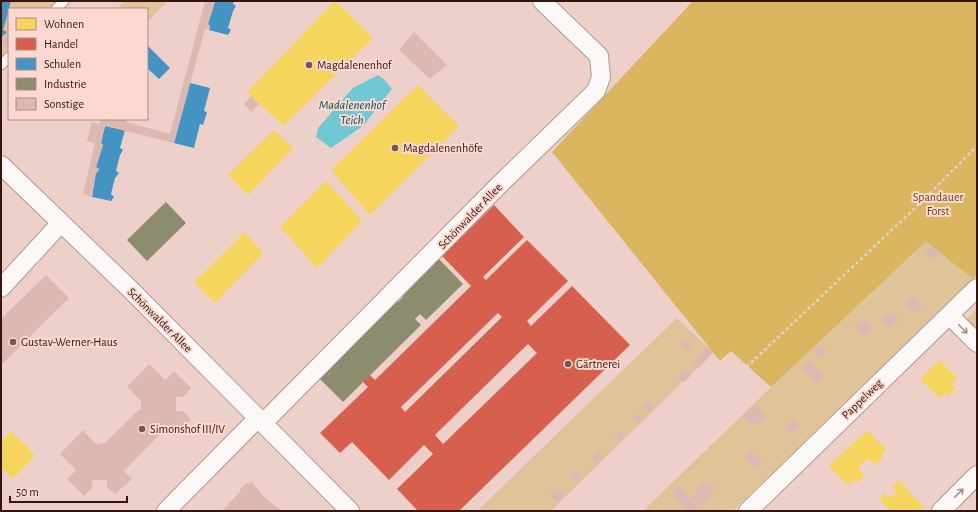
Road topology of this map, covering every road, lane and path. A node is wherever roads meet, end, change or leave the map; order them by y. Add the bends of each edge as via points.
1 (542, 1) edge
2 (977, 146) edge
3 (306, 156) junction
4 (1, 165) edge
5 (270, 194) junction
6 (60, 224) junction
7 (298, 266) dead end
8 (1, 288) edge
9 (974, 296) edge
10 (147, 306) junction
11 (949, 314) junction
12 (167, 327) junction
13 (977, 343) edge
14 (261, 421) junction
15 (977, 476) edge
16 (34, 495) junction
17 (16, 511) edge
18 (64, 511) edge
19 (166, 511) edge
20 (350, 511) edge
21 (594, 511) edge
22 (748, 511) edge
23 (940, 511) edge

1 - 14 street, Schönwalder Allee via 599,56 601,76 596,91
2 - 21 path via 913,210
3 - 3 path via 332,160 387,106 395,92 395,79 386,68 371,66 358,74 315,115 298,136
3 - 5 path
4 - 6 street, Schönwalder Allee
5 - 7 path via 264,224 267,234
5 - 10 path via 262,191
6 - 8 street
6 - 10 street, Schönwalder Allee
9 - 11 street, Pappelweg
10 - 12 street, Schönwalder Allee
11 -> 13 street
11 - 22 street, Pappelweg
12 - 14 street, Schönwalder Allee
12 - 16 path via 37,463
14 - 19 street, Schönwalder Allee
14 - 20 street, Schönwalder Allee
23 -> 15 street
16 - 17 path
16 - 18 path

